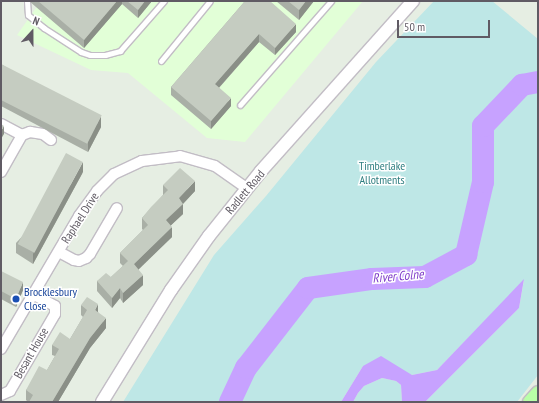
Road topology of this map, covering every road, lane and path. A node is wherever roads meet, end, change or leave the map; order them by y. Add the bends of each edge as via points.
1 (27, 1) edge
2 (164, 1) edge
3 (210, 1) edge
4 (331, 1) edge
5 (413, 1) edge
6 (161, 61) dead end
7 (240, 105) dead end
8 (1, 124) edge
9 (22, 135) junction
10 (51, 140) dead end
11 (1, 172) edge
12 (247, 188) junction
13 (117, 208) dead end
14 (59, 252) junction
15 (34, 295) junction
16 (1, 349) edge
17 (538, 393) edge
18 (1, 395) edge
19 (102, 402) edge
20 (530, 402) edge

1 - 2 lane via 28,15 44,28 81,52 105,55 120,51
3 - 6 lane
4 - 7 lane
5 - 12 street, Radlett Road
8 - 9 street
9 - 10 street via 30,132 43,134
9 - 11 street
12 - 14 street, Raphael Drive via 215,166 191,158 171,156 142,161 125,168 105,182 79,216
12 - 19 street, Radlett Road via 188,264
13 - 14 street via 86,258 79,261
14 - 15 street, Raphael Drive
15 - 16 street, Raphael Drive
15 - 18 street, Besant House via 55,306 55,314 10,391
17 - 20 main road

